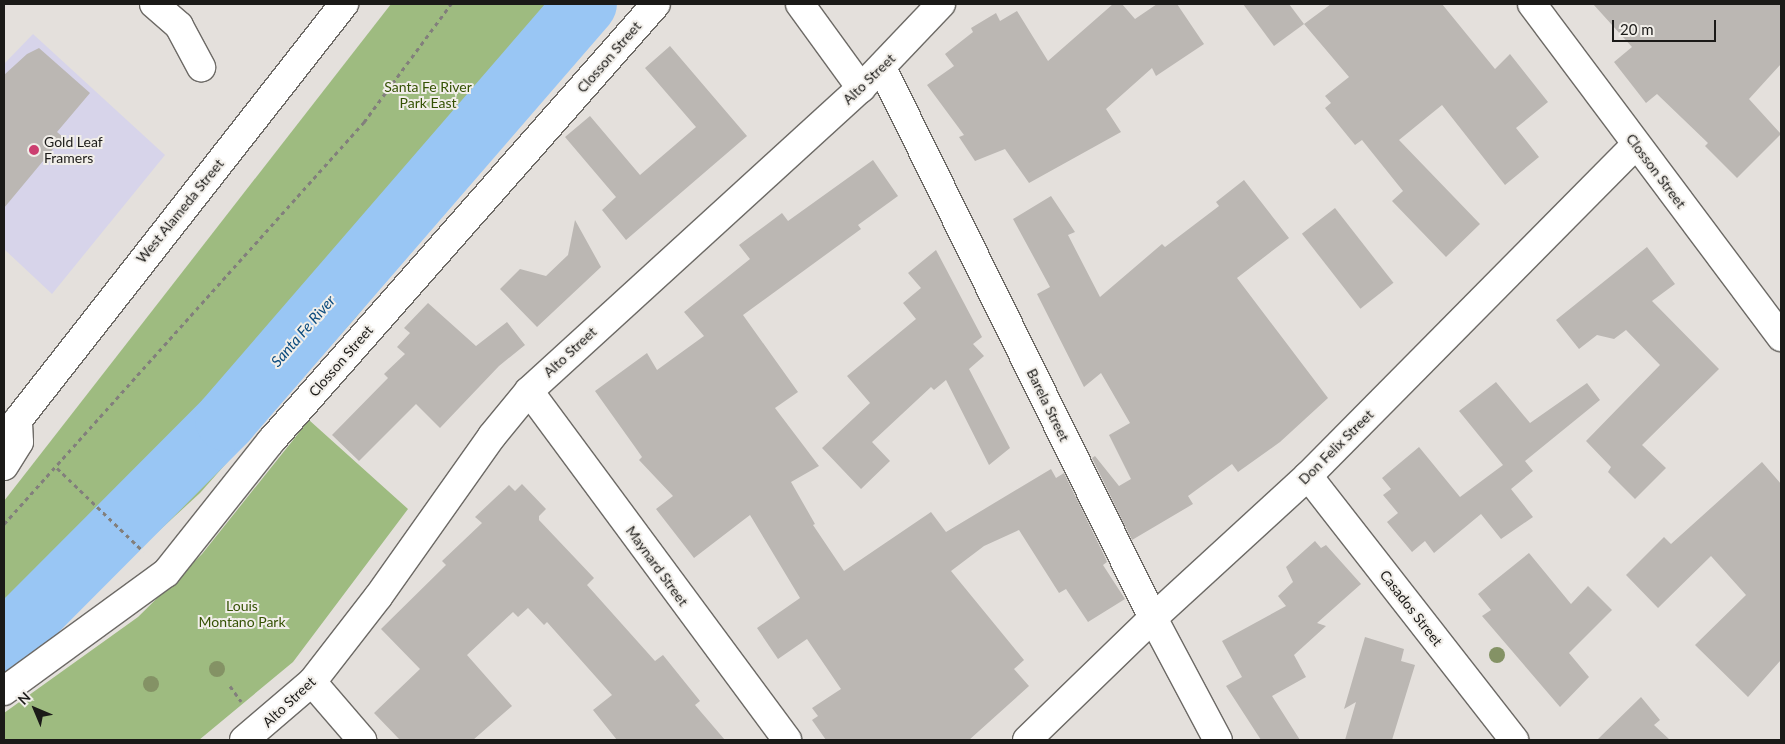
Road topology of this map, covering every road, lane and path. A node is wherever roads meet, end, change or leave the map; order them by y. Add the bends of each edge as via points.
1 (154, 4) edge
2 (344, 4) edge
3 (451, 4) edge
4 (656, 4) edge
5 (800, 4) edge
6 (941, 4) edge
7 (1532, 4) edge
8 (201, 67) dead end
9 (882, 68) junction
10 (861, 88) junction
11 (1636, 145) junction
12 (1781, 337) edge
13 (529, 391) junction
14 (11, 420) edge
15 (4, 466) edge
16 (57, 468) junction
17 (1308, 476) junction
18 (4, 524) edge
19 (145, 552) dead end
20 (1153, 618) junction
21 (312, 682) junction
22 (230, 686) dead end
23 (4, 691) edge
24 (244, 705) dead end
25 (244, 740) edge
26 (362, 740) edge
27 (787, 740) edge
28 (1028, 740) edge
29 (1218, 740) edge
30 (1514, 740) edge

1 - 8 street via 179,26
2 - 14 street, West Alameda Street
3 - 16 path via 364,122
4 - 23 street, Closson Street via 271,441 166,573
5 - 10 street
6 - 9 street, Alto Street
7 - 11 street, Closson Street
9 - 10 street, Alto Street
9 - 20 street, Barela Street
10 - 13 street, Alto Street
11 - 12 street, Closson Street
11 - 17 street, Don Felix Street
13 - 21 street, Alto Street via 492,436 378,597
13 - 27 street, Maynard Street
14 - 15 street, West Alameda Street via 19,442
16 - 18 path
16 - 19 path
17 - 20 street, Don Felix Street
17 - 30 street, Casados Street
20 - 28 street, Don Felix Street
20 - 29 street, Barela Street
21 - 25 street, Alto Street
21 - 26 street
22 - 24 path

